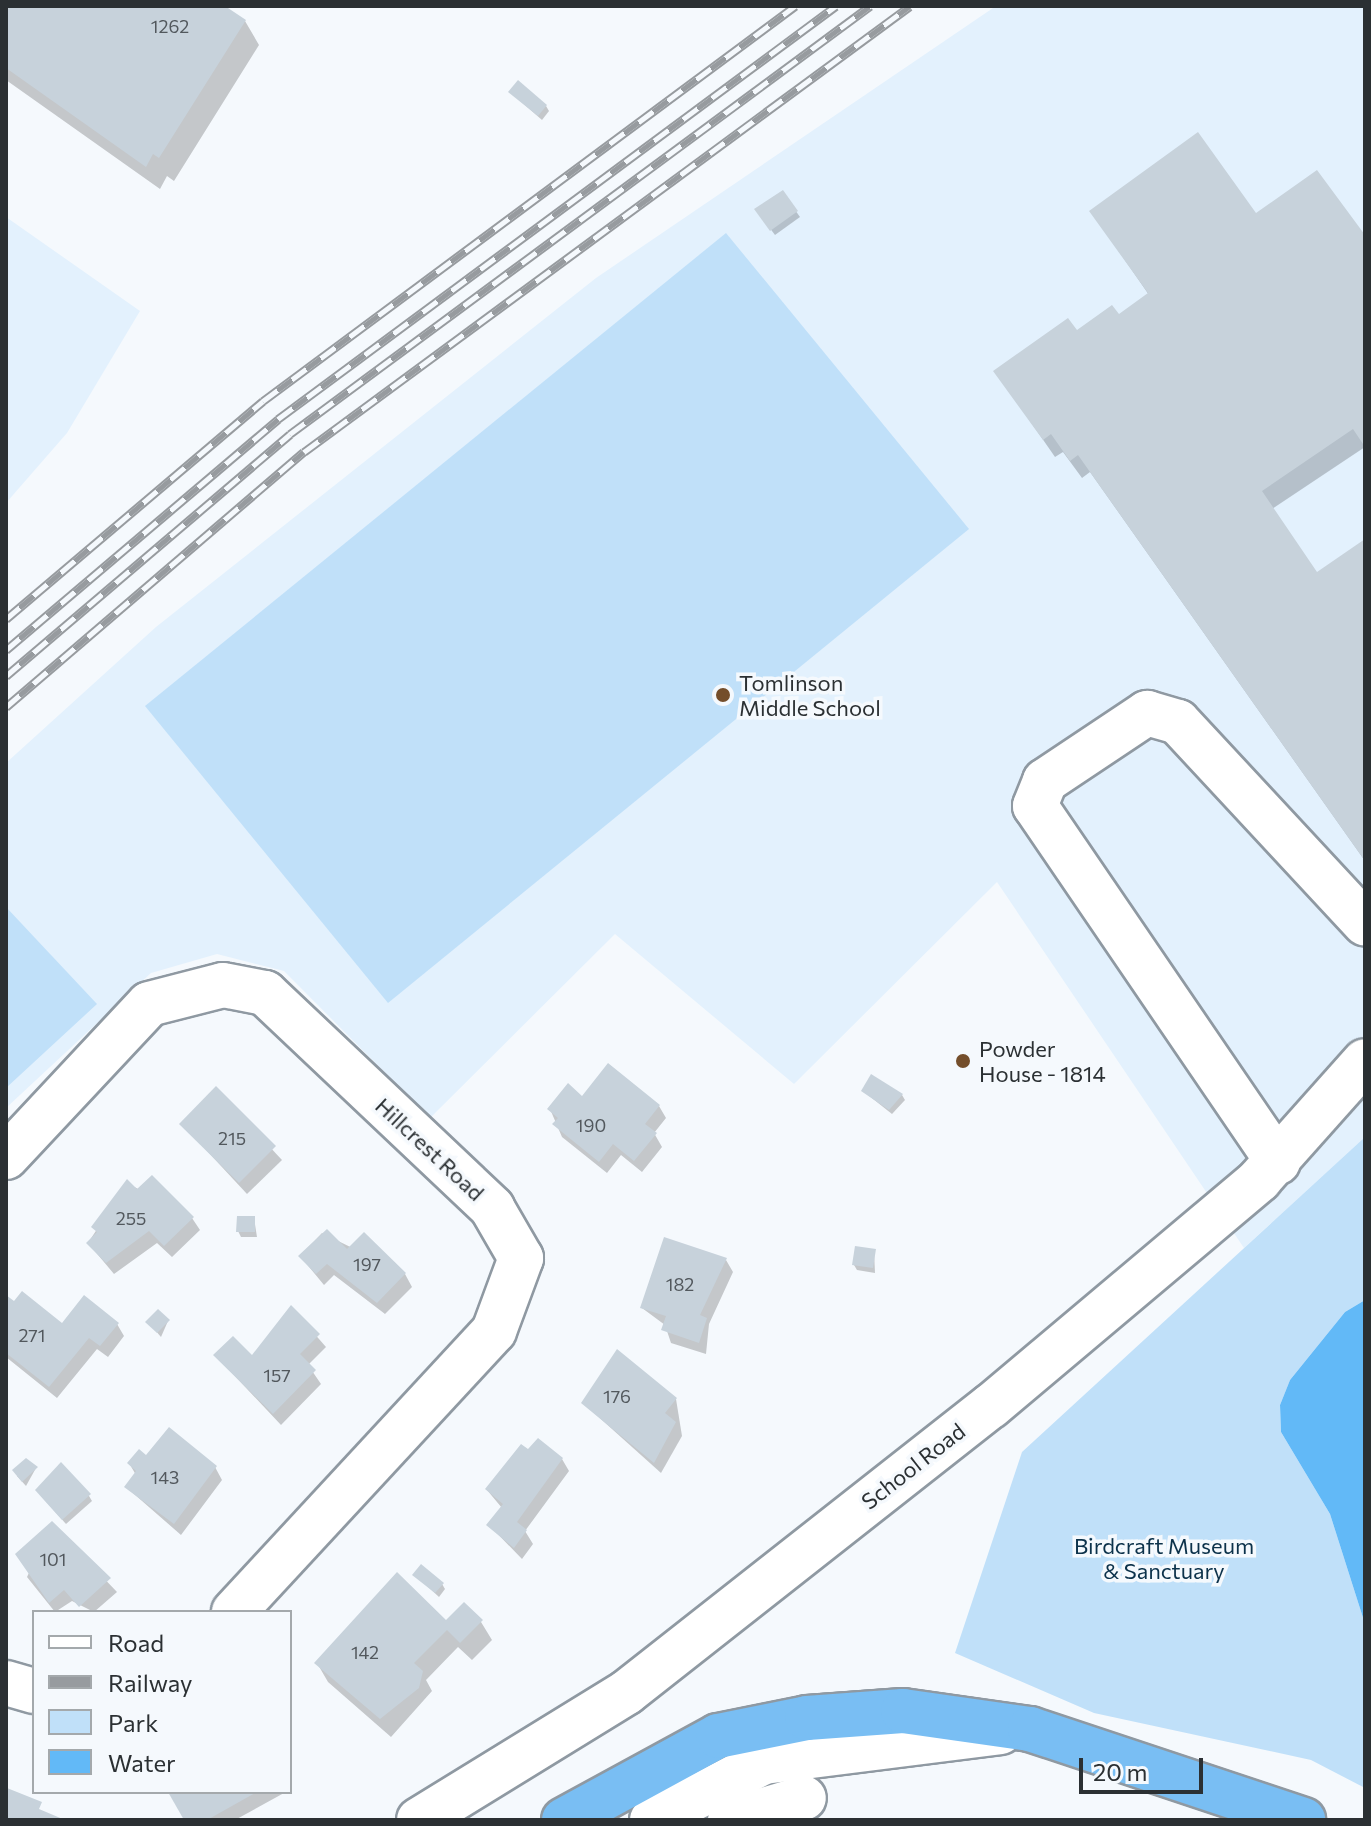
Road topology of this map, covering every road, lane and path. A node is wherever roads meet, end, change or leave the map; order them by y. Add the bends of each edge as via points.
1 (1365, 923) edge
2 (1365, 1061) edge
3 (6, 1157) edge
4 (1278, 1162) junction
5 (236, 1610) edge
6 (6, 1683) edge
7 (32, 1690) edge
8 (1030, 1729) junction
9 (804, 1798) dead end
10 (419, 1820) edge
11 (564, 1820) edge
12 (652, 1820) edge
13 (730, 1820) edge
14 (1303, 1820) edge

1 - 4 street via 1178,722 1147,713 1045,781 1035,806
2 - 4 street, School Road
3 - 5 street, Hillcrest Road via 149,1004 223,985 265,993 492,1208 521,1258 494,1331
4 - 10 street, School Road via 991,1406 627,1692
6 - 7 street
8 - 11 highway via 903,1711 758,1725 678,1753
8 - 12 street via 764,1762
8 - 14 highway
9 - 13 street

